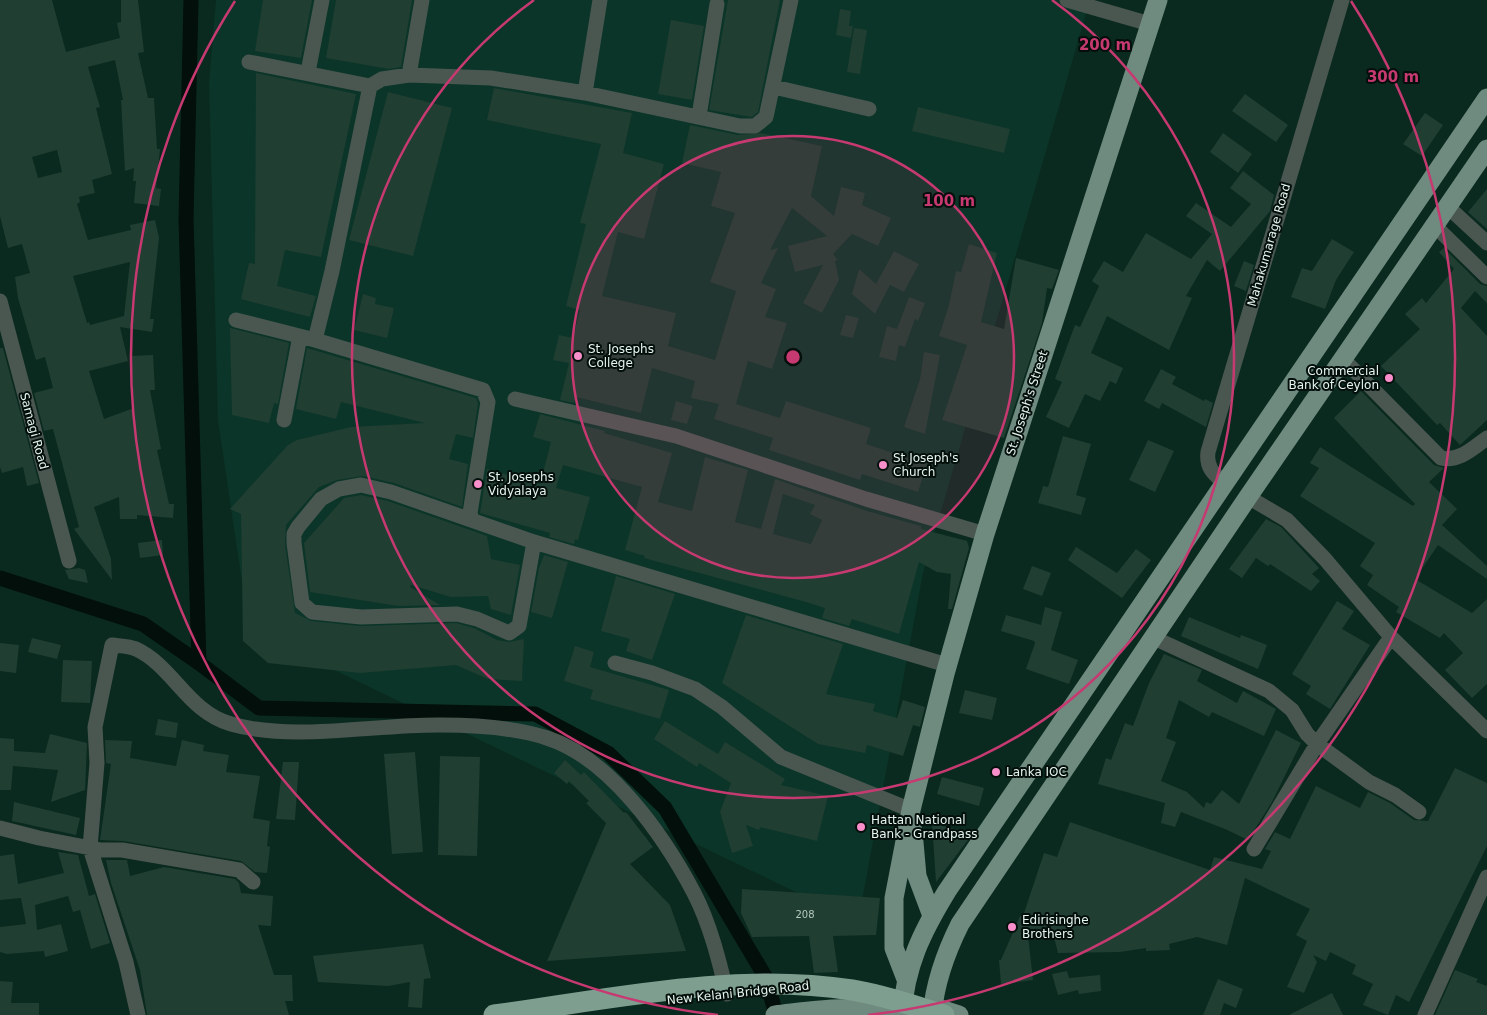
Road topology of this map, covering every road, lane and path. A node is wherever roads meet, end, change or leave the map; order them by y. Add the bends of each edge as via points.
1 (322, 0) edge
2 (422, 0) edge
3 (600, 0) edge
4 (791, 0) edge
5 (1067, 0) edge
6 (1158, 0) edge
7 (1342, 0) edge
8 (717, 4) dead end
9 (1150, 24) junction
10 (250, 62) dead end
11 (308, 72) junction
12 (409, 76) junction
13 (370, 86) junction
14 (774, 87) junction
15 (586, 93) junction
16 (1487, 98) edge
17 (869, 108) dead end
18 (699, 116) junction
19 (1487, 149) edge
20 (1448, 207) junction
21 (1435, 226) junction
22 (1487, 243) edge
23 (1487, 277) edge
24 (0, 301) edge
25 (236, 320) dead end
26 (308, 338) junction
27 (1343, 359) junction
28 (515, 399) dead end
29 (284, 420) dead end
30 (1487, 438) edge
31 (1224, 483) junction
32 (1248, 497) junction
33 (472, 518) junction
34 (985, 534) junction
35 (534, 542) junction
36 (69, 561) dead end
37 (1391, 637) junction
38 (1154, 638) junction
39 (615, 663) dead end
40 (947, 666) junction
41 (1485, 724) edge
42 (1317, 744) junction
43 (911, 810) junction
44 (1418, 812) dead end
45 (0, 828) edge
46 (90, 848) junction
47 (1254, 849) dead end
48 (1487, 877) edge
49 (253, 882) dead end
50 (932, 916) junction
51 (904, 987) junction
52 (734, 993) junction
53 (936, 1012) edge
54 (138, 1015) edge
55 (494, 1015) edge
56 (540, 1015) edge
57 (776, 1015) edge
58 (892, 1015) edge
59 (902, 1015) edge
60 (959, 1015) edge
61 (1425, 1015) edge

1 - 11 street
2 - 12 street
3 - 15 street
4 - 14 street
5 - 9 street
6 - 9 main road, St. Joseph's Street
7 - 31 street, Mahakumarage Road via 1208,452 1209,468
8 - 18 street
9 - 34 main road, St. Joseph's Street
10 - 11 street
11 - 13 street
12 - 13 street via 382,79
12 - 15 street via 491,78
13 - 26 street via 332,271
14 - 17 street
14 - 18 street via 766,117 755,126 740,126
15 - 18 street
16 - 31 main road
19 - 20 main road
20 - 21 main road
20 - 22 street
21 - 23 street
21 - 27 main road
24 - 36 street, Samagi Road
25 - 26 street
26 - 29 street
26 - 33 street via 483,390 488,402 470,513
27 - 30 street via 1441,458 1450,460 1461,456
27 - 32 main road
28 - 34 street via 676,436 866,499
31 - 32 main road
31 - 50 main road
32 - 37 street via 1287,520
32 - 38 main road
33 - 35 street
33 - 35 street via 391,492 361,486 334,491 306,515 294,534 302,603 312,612 341,616 457,614 514,632 519,626
34 - 40 main road, St. Joseph's Street
35 - 40 street
37 - 41 street
37 - 42 street
38 - 42 street via 1269,690 1292,710
38 - 53 main road via 960,924 946,952
39 - 43 street via 695,689 722,707 781,757
40 - 43 main road, St. Joseph's Street
42 - 44 street
42 - 47 street
43 - 50 main road, St. Joseph's Street via 917,876
43 - 51 main road, St. Joseph's Street via 893,925
45 - 46 street
46 - 49 street via 122,850 238,870
46 - 52 street via 97,764 95,727 112,645 135,648 194,703 211,716 231,724 309,731 440,725 517,730 548,738 581,754 630,799 657,834 694,894
46 - 54 street via 126,962
48 - 61 street
50 - 51 main road via 912,957
51 - 52 main road, New Kelani Bridge Road via 849,983
51 - 53 main road, New Kelani Bridge Road
51 - 59 main road
52 - 56 main road, New Kelani Bridge Road
53 - 55 highway, bridge via 850,990 737,984
53 - 60 main road, New Kelani Bridge Road
57 - 58 main road, New Kelani Bridge Road via 856,1008

